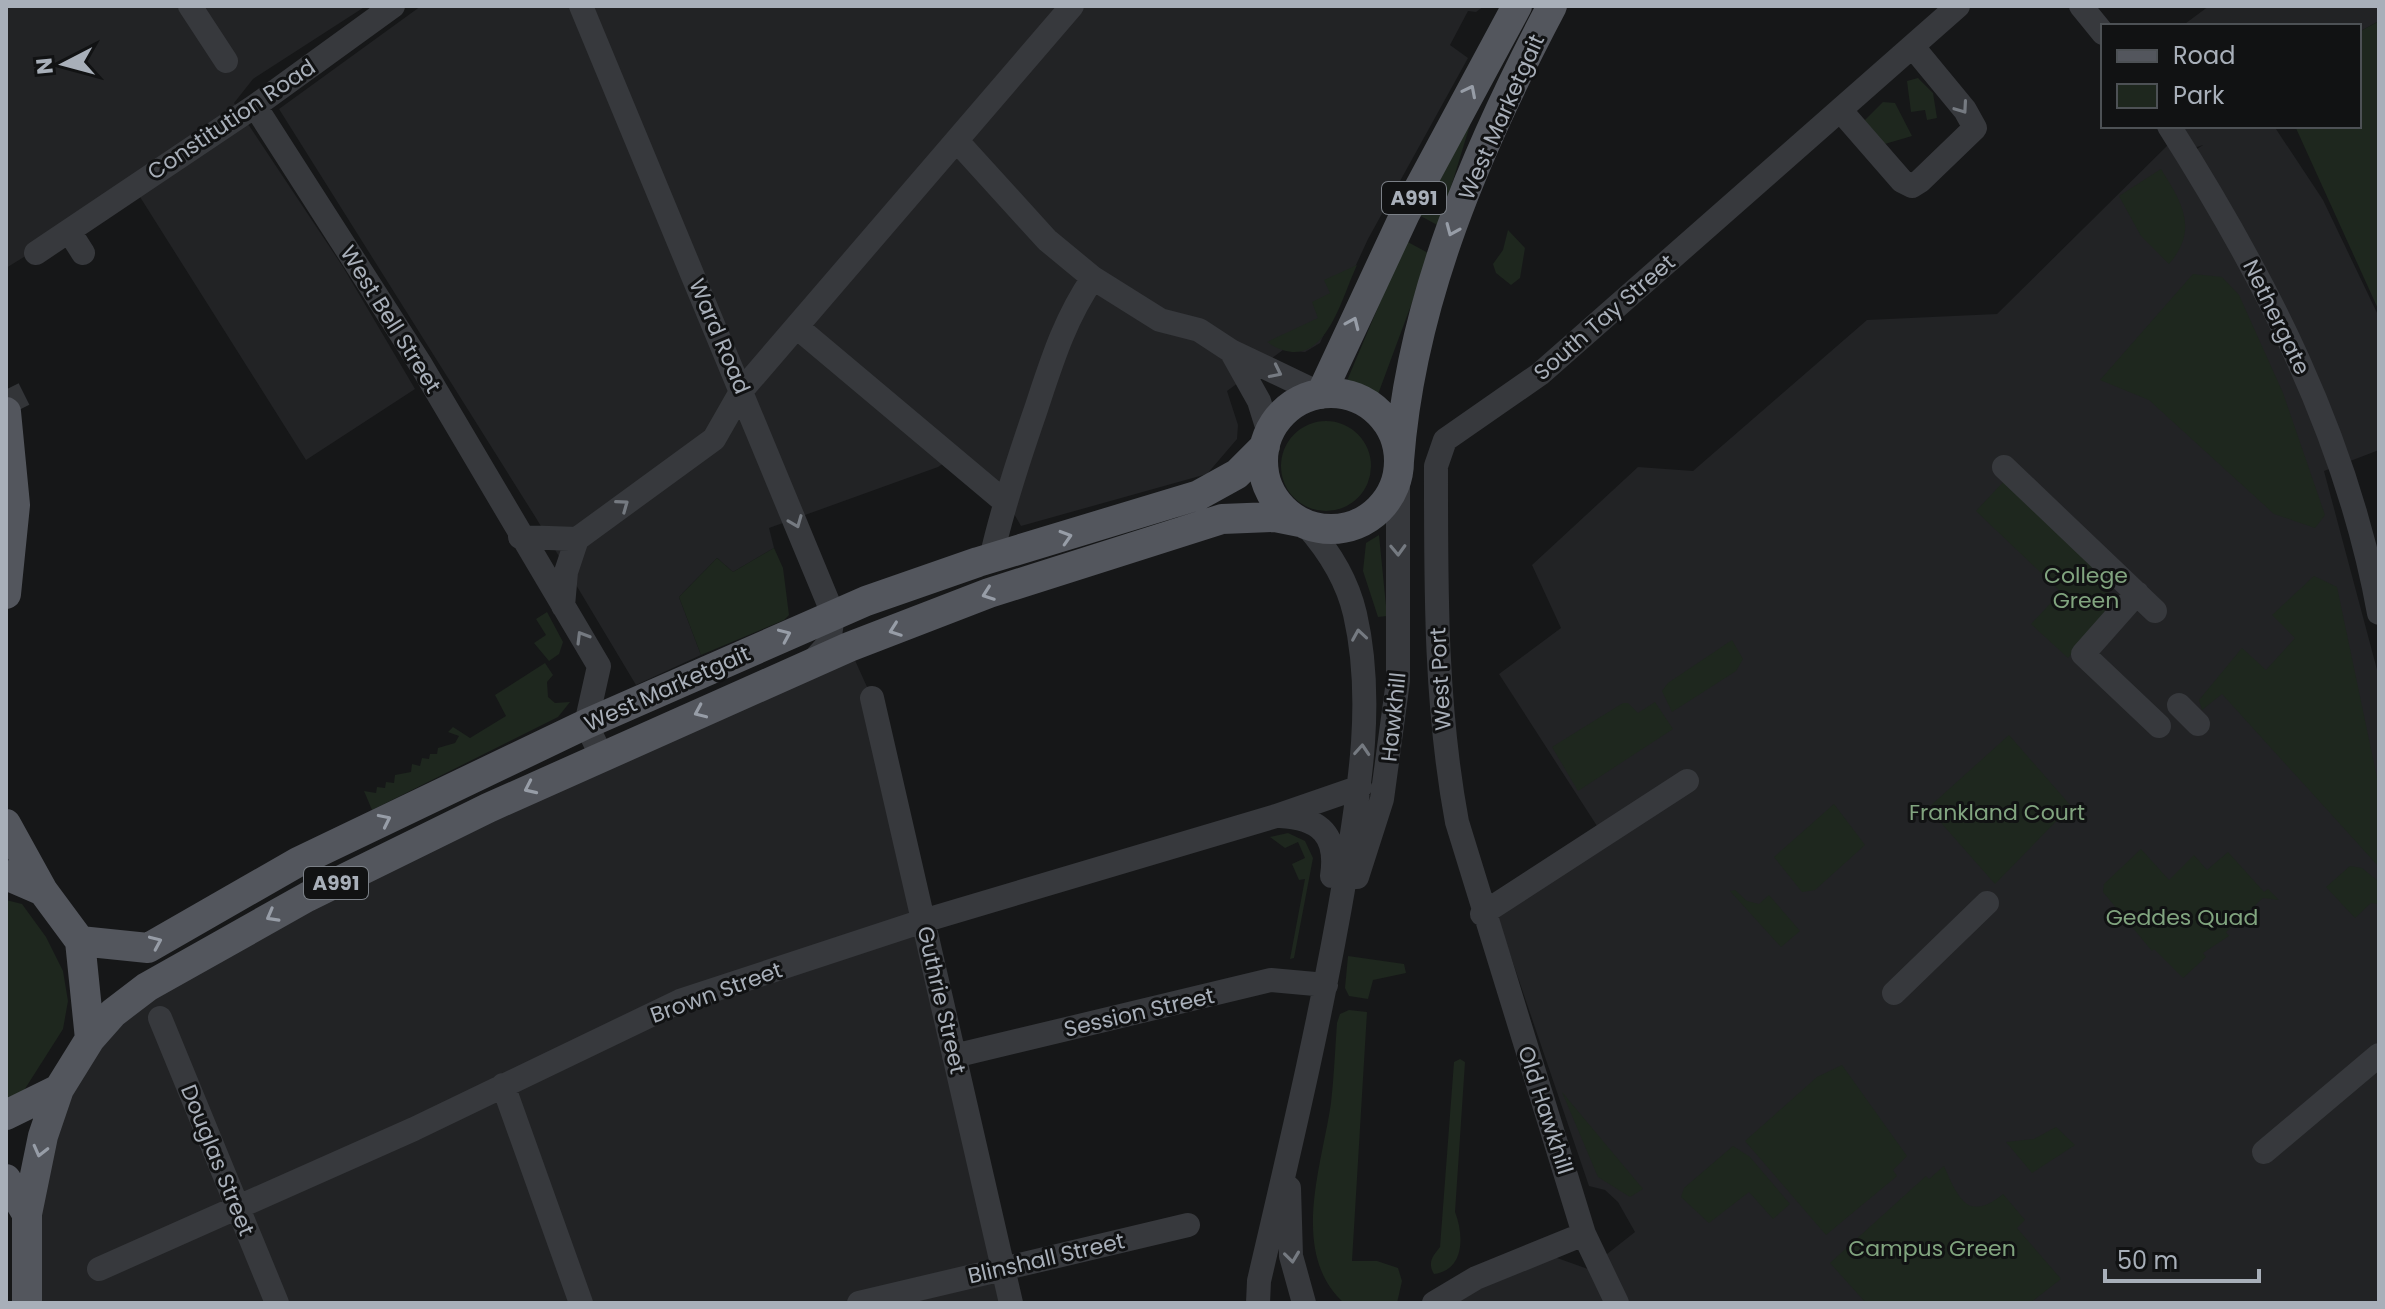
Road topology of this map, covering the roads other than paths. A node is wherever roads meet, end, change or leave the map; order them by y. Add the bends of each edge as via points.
1 (190, 6) edge
2 (393, 6) edge
3 (581, 6) edge
4 (1072, 6) edge
5 (1517, 6) edge
6 (1552, 6) edge
7 (1958, 6) edge
8 (2081, 6) edge
9 (2101, 31) edge
10 (1913, 47) junction
11 (226, 61) dead end
12 (255, 106) junction
13 (1841, 111) junction
14 (2170, 128) edge
15 (957, 141) junction
16 (69, 231) junction
17 (36, 253) dead end
18 (83, 253) dead end
19 (1089, 275) junction
20 (798, 328) junction
21 (1231, 351) junction
22 (742, 390) junction
23 (1321, 394) junction
24 (6, 412) edge
25 (714, 439) junction
26 (1267, 440) junction
27 (1445, 440) joint
28 (767, 449) junction
29 (1398, 467) junction
30 (2004, 467) dead end
31 (1005, 502) junction
32 (1303, 524) junction
33 (520, 537) junction
34 (577, 539) junction
35 (991, 559) junction
36 (2137, 593) junction
37 (6, 594) edge
38 (563, 606) junction
39 (2155, 611) dead end
40 (2379, 613) edge
41 (833, 614) junction
42 (810, 664) junction
43 (872, 698) dead end
44 (2179, 705) dead end
45 (586, 724) junction
46 (2198, 724) dead end
47 (2159, 726) dead end
48 (601, 755) junction
49 (1687, 781) dead end
50 (1360, 787) junction
51 (1276, 816) junction
52 (6, 824) edge
53 (6, 875) edge
54 (43, 891) junction
55 (1987, 903) dead end
56 (1482, 914) junction
57 (923, 921) junction
58 (80, 941) junction
59 (1332, 954) junction
60 (1326, 985) junction
61 (1894, 993) dead end
62 (160, 1018) dead end
63 (90, 1039) junction
64 (2379, 1055) edge
65 (954, 1056) junction
66 (503, 1085) junction
67 (59, 1089) junction
68 (6, 1115) edge
69 (2264, 1152) dead end
70 (1288, 1154) junction
71 (6, 1179) edge
72 (237, 1207) junction
73 (27, 1214) junction
74 (1188, 1225) dead end
75 (1584, 1234) junction
76 (1003, 1268) junction
77 (99, 1269) dead end
78 (27, 1303) edge
79 (277, 1303) edge
80 (581, 1303) edge
81 (859, 1303) edge
82 (1011, 1303) edge
83 (1258, 1303) edge
84 (1304, 1303) edge
85 (1434, 1303) edge
86 (1617, 1303) edge

1 - 11 street
2 - 12 street, Constitution Road
3 - 22 street, Ward Road
4 - 15 street
23 -> 5 main road, West Marketgait / A991 via 1405,214
6 -> 29 main road, West Marketgait / A991 via 1436,269 1416,339
7 - 10 street
8 - 9 street
10 - 13 street, South Tay Street
10 -> 13 street via 1975,128 1920,181 1912,186 1902,181
12 - 16 street, Constitution Road
12 - 33 street, West Bell Street via 421,365
13 - 27 street, South Tay Street via 1540,374
14 - 40 street, Nethergate via 2228,221 2320,408 2359,521
15 - 19 street via 1047,240
15 - 20 street
16 - 17 street, Constitution Road
16 - 18 street
19 - 21 street via 1160,320 1199,330
19 - 31 street via 1059,337
20 - 22 street
20 - 31 street
21 -> 23 street
21 - 26 street via 1259,401
22 - 25 street
22 - 28 street, Ward Road
23 - 26 main road via 1288,409
23 - 29 main road via 1352,396 1375,409 1393,434
24 - 37 main road via 15,505
25 - 28 street via 746,440
34 -> 25 street
26 - 32 main road via 1263,468 1269,490 1282,509
35 -> 26 main road, West Marketgait / A991 via 1199,495 1237,474
27 - 56 street, West Port via 1436,466 1439,689 1457,822
28 -> 41 street, Ward Road
29 - 32 main road via 1384,503 1362,522 1329,530
29 -> 59 street, Hawkhill via 1400,621 1390,755 1382,799
30 - 36 street
31 - 35 street
32 -> 42 main road, West Marketgait / A991 via 1275,517 1222,519 989,593
50 -> 32 street, Hawkhill via 1365,713 1355,614 1332,559
33 - 34 street
33 - 38 street, West Bell Street
34 - 38 street via 566,572
35 - 41 main road, West Marketgait / A991
36 - 39 street
36 - 47 street via 2083,654
45 -> 38 street, West Bell Street via 599,666
41 - 42 street via 829,643
45 -> 41 main road, West Marketgait / A991
42 -> 48 main road, West Marketgait / A991
43 - 57 street, Guthrie Street
44 - 46 street
45 - 48 street
58 -> 45 main road, West Marketgait / A991 via 148,948 298,862
48 -> 63 main road, West Marketgait / A991 via 253,927 147,987
49 - 56 street
50 - 51 street, Brown Street
50 - 59 street, Hawkhill
51 - 57 street, Brown Street
51 - 59 street via 1309,821 1333,843
52 - 54 main road
53 - 54 main road
54 - 58 main road
55 - 61 street
56 - 75 street, Old Hawkhill
57 - 65 street, Guthrie Street
57 - 66 street, Brown Street via 680,1001
58 - 63 main road
59 - 60 street, Hawkhill
60 - 65 street, Session Street via 1271,980
60 - 70 street, Hawkhill
62 - 72 street, Douglas Street
63 - 67 main road, A991
64 - 69 street
65 - 76 street, Guthrie Street
66 - 72 street, Brown Street
66 - 80 street
67 - 68 main road
67 -> 73 main road
70 - 83 street, Hawkhill
70 -> 84 street, Hawkhill via 1291,1256
71 - 73 main road
72 - 77 street, Brown Street
72 - 79 street, Douglas Street
73 - 78 main road
74 - 76 street, Blinshall Street
75 - 85 street via 1476,1278
75 - 86 street, Old Hawkhill
76 - 81 street, Blinshall Street
76 - 82 street, Guthrie Street

